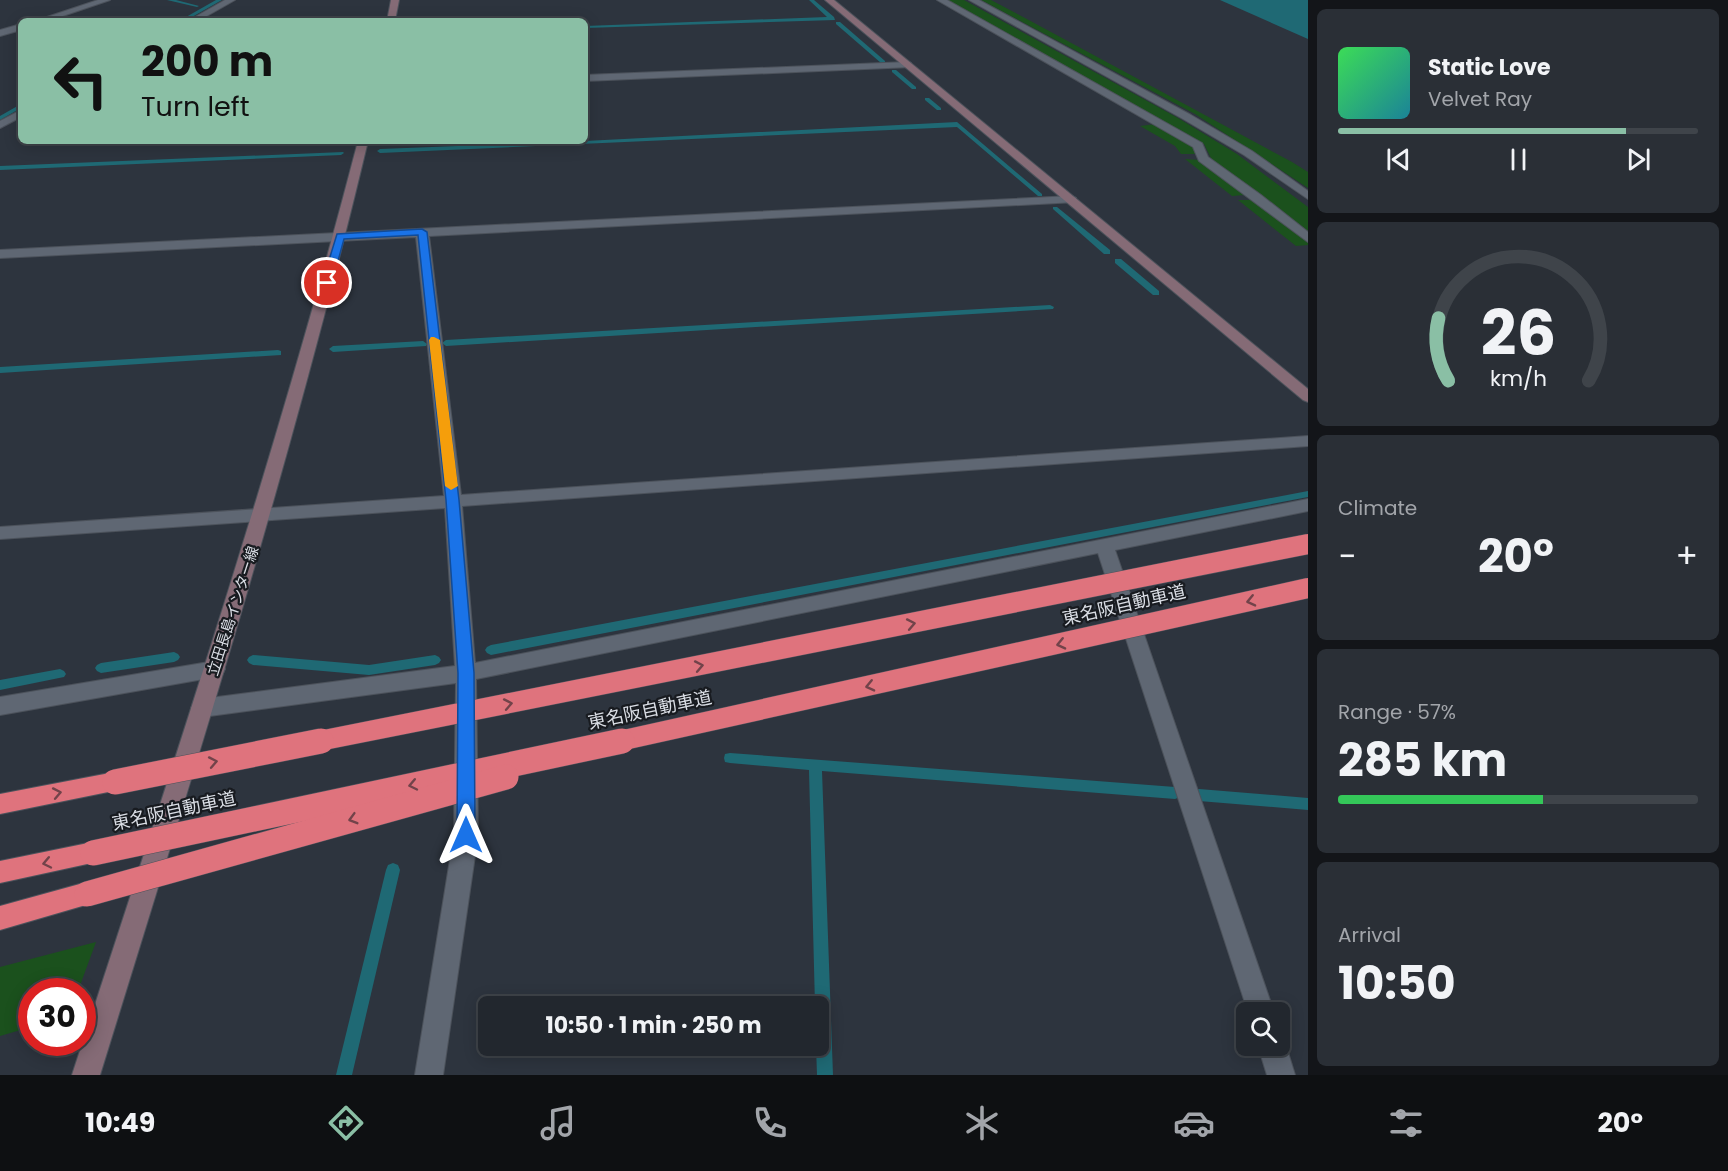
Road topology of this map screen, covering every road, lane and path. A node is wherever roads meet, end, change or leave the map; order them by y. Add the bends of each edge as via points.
1 (106, 0) edge
2 (231, 0) edge
3 (395, 0) edge
4 (829, 0) edge
5 (941, 0) edge
6 (973, 0) edge
7 (49, 18) edge
8 (198, 18) edge
9 (392, 18) edge
10 (0, 24) edge
11 (18, 28) edge
12 (18, 28) edge
13 (0, 33) edge
14 (908, 65) junction
15 (588, 78) edge
16 (18, 116) edge
17 (0, 125) edge
18 (362, 144) edge
19 (1308, 196) edge
20 (1072, 200) junction
21 (422, 232) junction
22 (340, 236) junction
23 (1308, 238) edge
24 (0, 254) edge
25 (1308, 397) edge
26 (1308, 441) edge
27 (453, 500) junction
28 (1308, 506) edge
29 (264, 514) junction
30 (0, 533) edge
31 (1308, 544) edge
32 (1105, 546) junction
33 (1308, 588) edge
34 (215, 669) junction
35 (466, 673) junction
36 (0, 706) edge
37 (202, 708) junction
38 (673, 730) junction
39 (0, 804) edge
40 (0, 872) edge
41 (0, 918) edge
42 (1258, 1002) edge
43 (1275, 1056) edge
44 (86, 1075) edge
45 (429, 1075) edge
46 (1281, 1075) edge

1 - 7 street
2 - 8 street
3 - 9 main road
4 - 14 main road
5 - 23 street via 1198,145 1203,159
6 - 19 street via 1187,117 1248,153
10 - 11 street
12 - 13 street
14 - 15 street
14 - 20 main road
16 - 17 street
18 - 22 main road, 立田長島インター線
20 - 21 street
20 - 25 main road
21 - 22 street
21 - 27 street
22 - 24 street
22 - 29 main road, 立田長島インター線
26 - 27 street
27 - 29 street
27 - 35 street
28 - 32 street
29 - 30 street
29 - 34 main road, 立田長島インター線
39 -> 31 highway, 東名阪自動車道, bridge
32 - 35 street
32 - 42 street
33 -> 38 highway, 東名阪自動車道, bridge
34 - 36 street
34 - 37 main road, 立田長島インター線
35 - 37 street
35 - 45 street via 466,835
37 - 44 main road, 立田長島インター線
38 -> 40 highway, 東名阪自動車道, bridge
38 -> 41 highway, bridge
43 - 46 street

